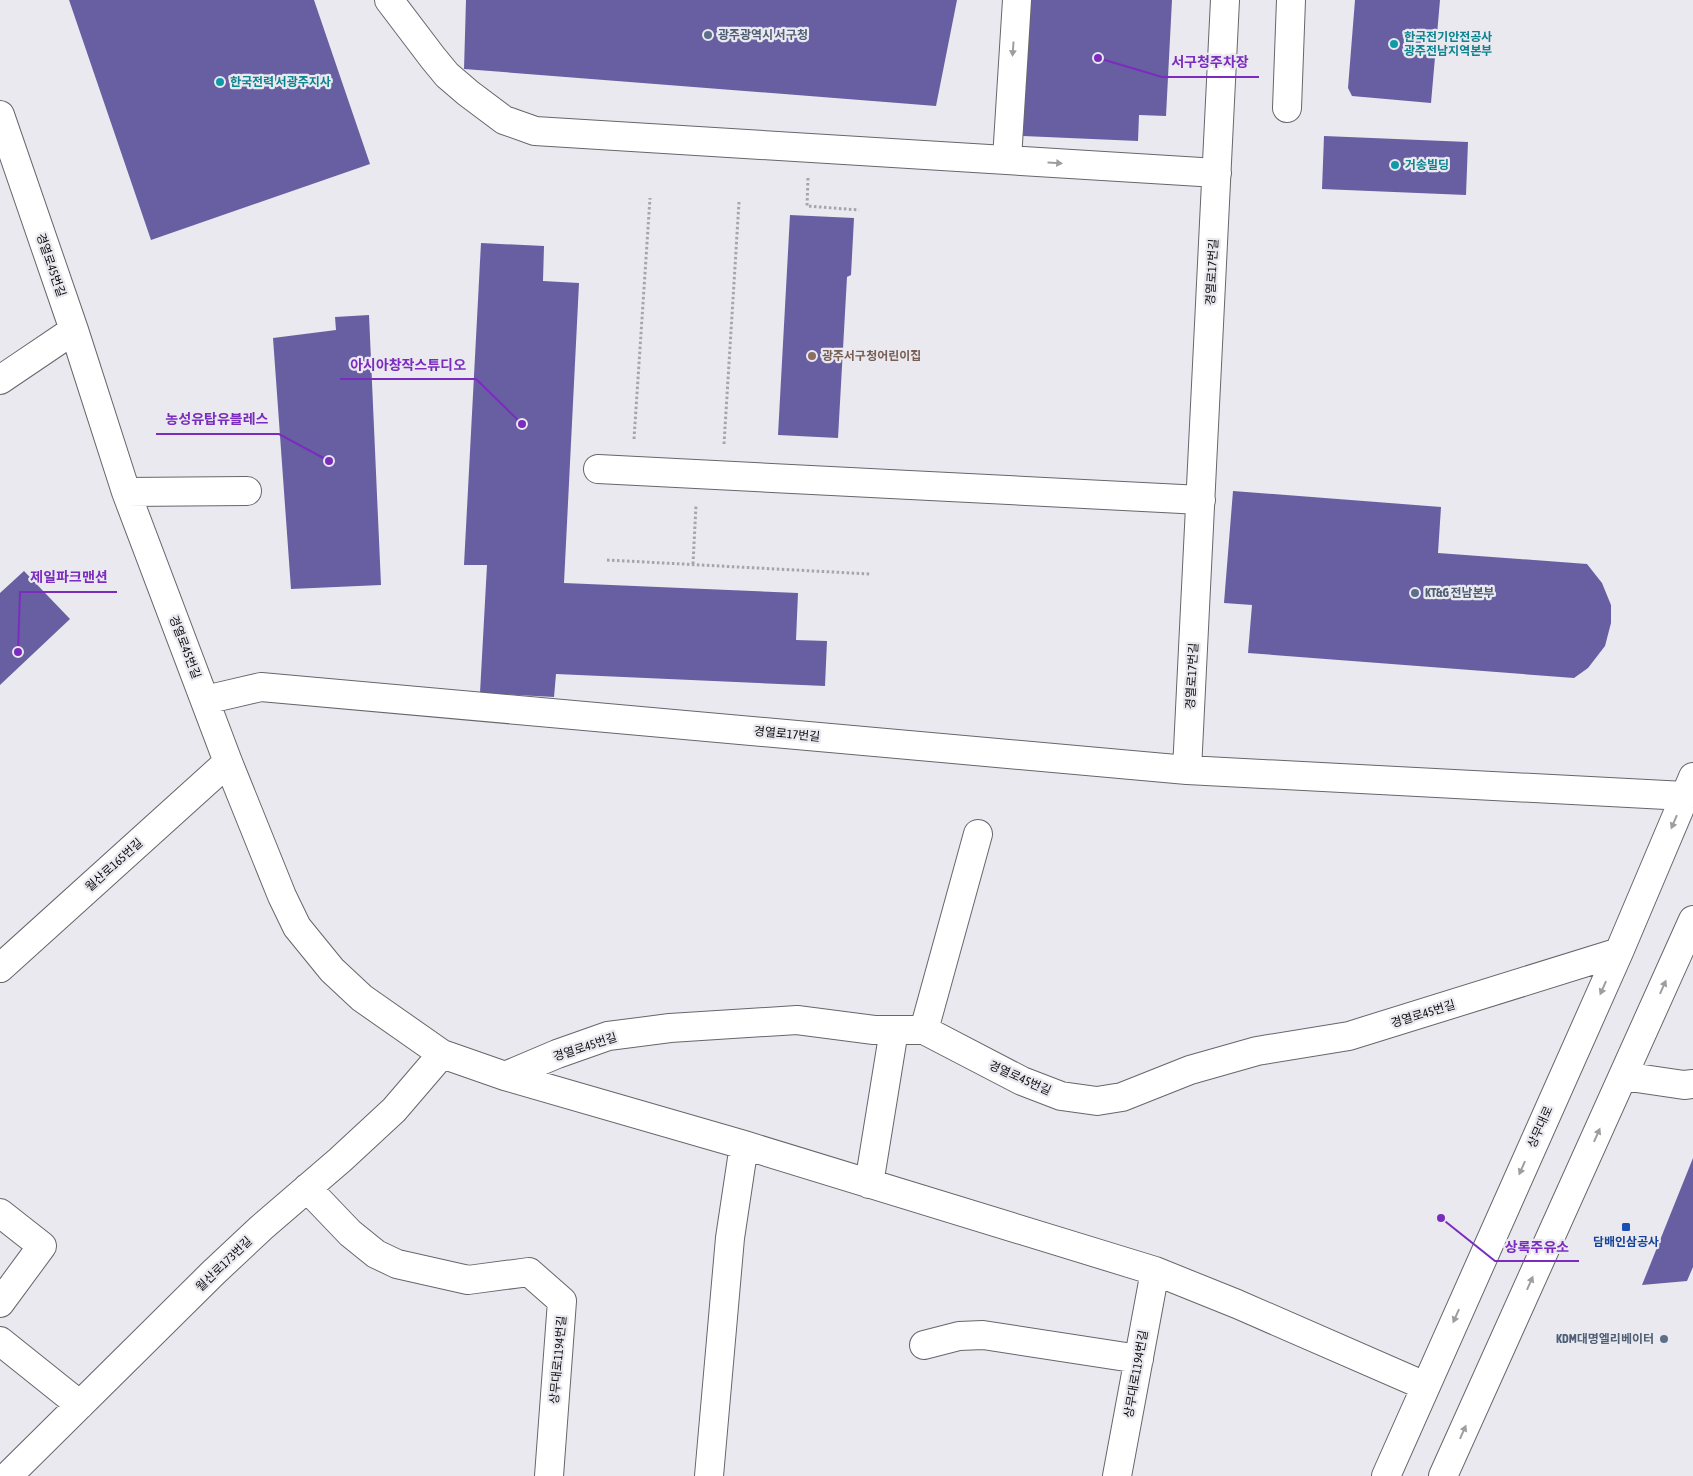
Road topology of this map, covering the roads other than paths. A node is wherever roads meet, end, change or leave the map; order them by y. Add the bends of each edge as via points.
1 (388, 0) edge
2 (1016, 0) edge
3 (1225, 0) edge
4 (1291, 0) edge
5 (1287, 108) dead end
6 (0, 115) edge
7 (1006, 159) junction
8 (1217, 173) junction
9 (74, 330) junction
10 (0, 380) edge
11 (598, 468) dead end
12 (247, 491) dead end
13 (126, 492) junction
14 (1201, 500) junction
15 (205, 700) junction
16 (228, 762) junction
17 (1186, 770) junction
18 (1689, 787) edge
19 (978, 834) dead end
20 (1693, 920) edge
21 (1618, 952) junction
22 (0, 968) edge
23 (894, 1030) junction
24 (924, 1030) junction
25 (442, 1054) junction
26 (505, 1076) junction
27 (1623, 1076) junction
28 (1693, 1084) edge
29 (744, 1145) junction
30 (869, 1184) junction
31 (307, 1188) junction
32 (0, 1214) edge
33 (1155, 1271) junction
34 (0, 1303) edge
35 (0, 1341) edge
36 (924, 1345) dead end
37 (1139, 1359) junction
38 (1425, 1386) junction
39 (80, 1406) junction
40 (8, 1476) edge
41 (548, 1476) edge
42 (708, 1476) edge
43 (1117, 1476) edge
44 (1386, 1476) edge
45 (1443, 1476) edge

1 - 7 street via 447,74 487,109 518,126 535,130
2 -> 7 street
3 - 8 street, 경열로17번길
4 - 5 street
6 - 9 street, 경열로45번길
7 -> 8 street
8 - 14 street, 경열로17번길
9 - 10 street
9 - 13 street, 경열로45번길
11 - 14 street
12 - 13 street
13 - 15 street, 경열로45번길
14 - 17 street, 경열로17번길
15 - 16 street, 경열로45번길
15 - 17 street, 경열로17번길 via 261,687
16 - 22 street, 월산로165번길
16 - 25 street, 경열로45번길 via 297,927 332,970 362,998
17 - 18 street
18 -> 21 street, 상무대로
19 - 24 street
27 -> 20 street
21 - 24 street, 경열로45번길 via 1349,1036 1257,1051 1190,1070 1122,1097 1097,1101 1061,1096 1022,1082
21 -> 38 street, 상무대로
23 - 24 street, 경열로45번길
23 - 26 street, 경열로45번길 via 797,1020 670,1028 608,1036
23 - 30 street
25 - 26 street, 경열로45번길
25 - 31 street, 월산로173번길 via 394,1110
26 - 29 street, 경열로45번길
27 - 28 street
45 -> 27 street
29 - 30 street, 경열로45번길
29 - 42 street via 730,1238
30 - 33 street, 경열로45번길
31 - 39 street, 월산로173번길 via 220,1266
31 - 41 street, 상무대로1194번길 via 350,1233 376,1254 397,1264 468,1280 529,1272 562,1301
32 - 34 street via 42,1246
33 - 37 street, 상무대로1194번길
33 - 38 street, 경열로45번길
35 - 39 street
36 - 37 street via 959,1336 983,1335
37 - 43 street, 상무대로1194번길
38 - 44 street, 상무대로
39 - 40 street, 월산로173번길

